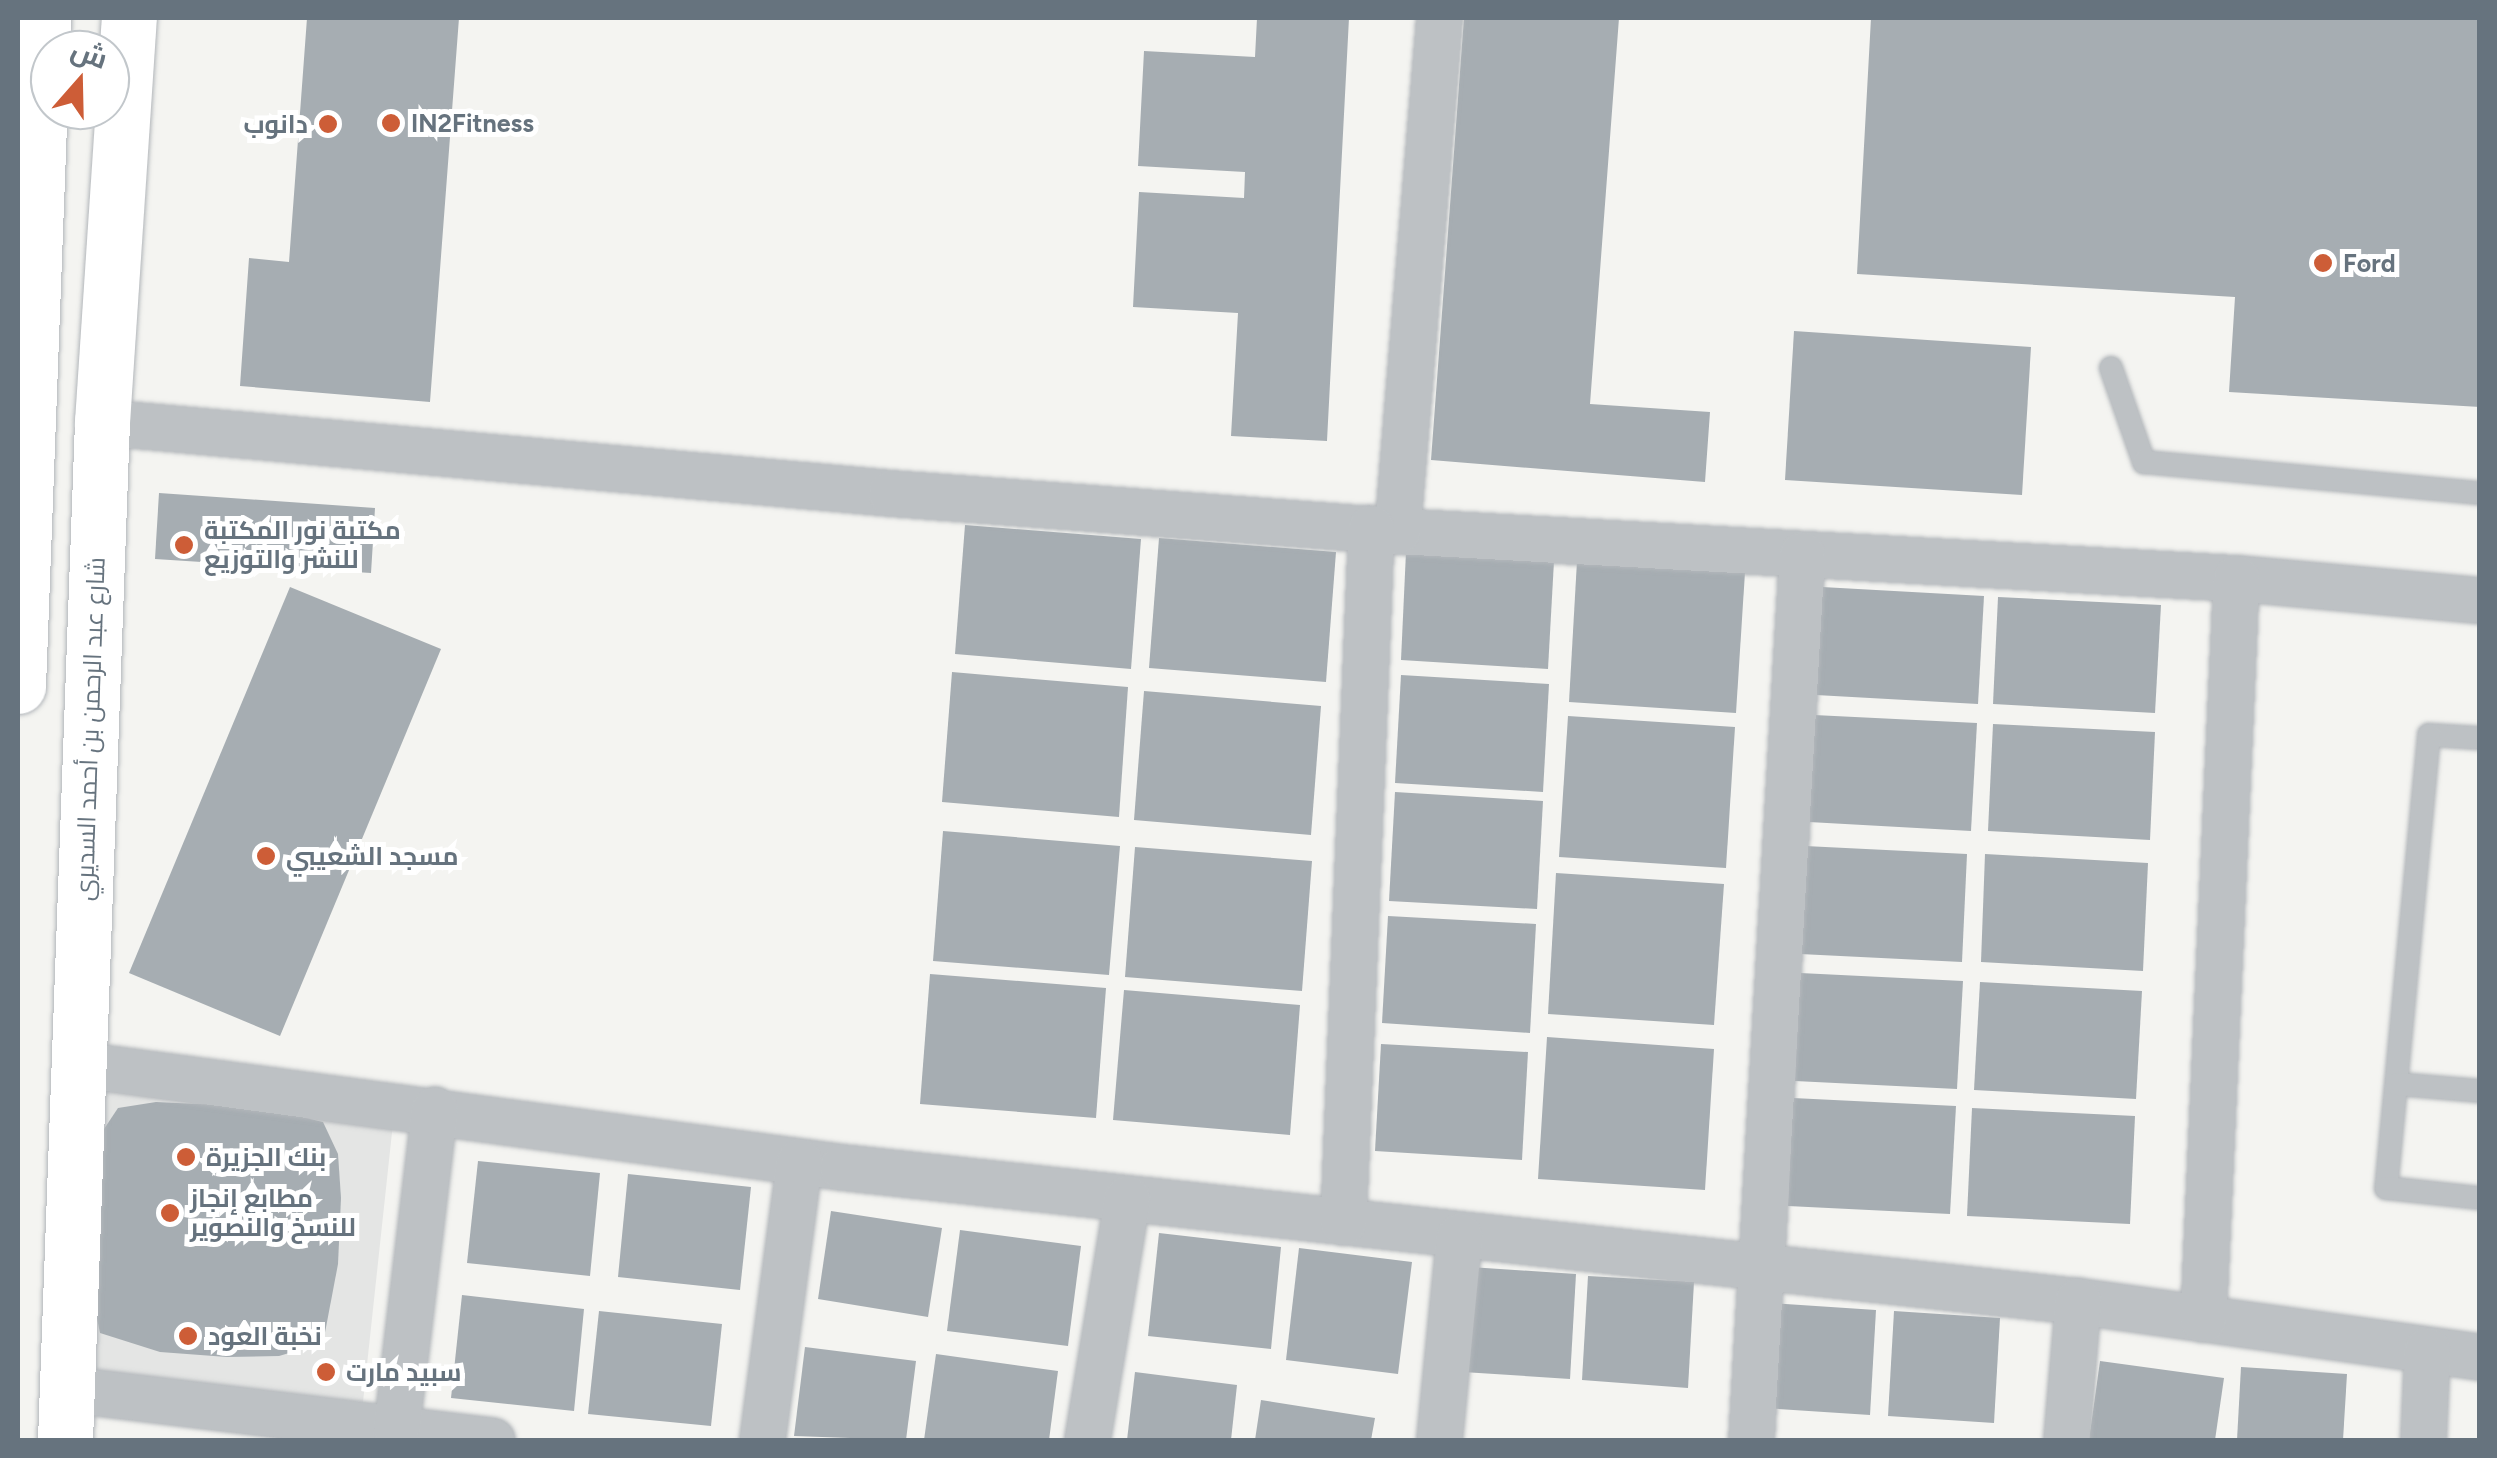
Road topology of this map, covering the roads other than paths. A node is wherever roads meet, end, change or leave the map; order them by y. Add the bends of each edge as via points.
1 (43, 18) edge
2 (129, 18) edge
3 (1439, 18) edge
4 (2111, 368) dead end
5 (102, 422) junction
6 (2480, 493) edge
7 (1384, 530) junction
8 (1802, 554) junction
9 (20, 570) edge
10 (2236, 578) junction
11 (2480, 600) edge
12 (18, 662) edge
13 (2480, 738) edge
14 (78, 1064) junction
15 (2397, 1084) junction
16 (2480, 1091) edge
17 (434, 1109) junction
18 (799, 1161) junction
19 (1127, 1198) junction
20 (2480, 1198) edge
21 (1343, 1222) junction
22 (1459, 1236) junction
23 (1760, 1269) junction
24 (2078, 1301) junction
25 (2203, 1318) junction
26 (2428, 1350) junction
27 (2480, 1356) edge
28 (67, 1414) edge
29 (396, 1430) junction
30 (492, 1440) edge
31 (762, 1440) edge
32 (1088, 1440) edge
33 (1439, 1440) edge
34 (1751, 1440) edge
35 (2066, 1440) edge
36 (2423, 1440) edge

1 - 9 street
2 - 5 street, شارع عبد الرحمن بن أحمد السديري
3 - 7 street
4 - 6 lane via 2144,462
5 - 7 street
5 - 14 street, شارع عبد الرحمن بن أحمد السديري
7 - 8 street
7 - 21 street
8 - 10 street
8 - 23 street
9 - 12 street
10 - 11 street
10 - 25 street
13 - 15 lane via 2429,735
14 - 17 street
14 - 28 street, شارع عبد الرحمن بن أحمد السديري
15 - 16 lane
15 - 20 lane via 2386,1188
17 - 18 street
17 - 29 street
18 - 19 street
18 - 31 street
19 - 21 street
19 - 32 street
21 - 22 street
22 - 23 street
22 - 33 street
23 - 24 street
23 - 34 street
24 - 25 street
24 - 35 street
25 - 26 street
26 - 27 street
26 - 36 street
28 - 29 street
29 - 30 street

